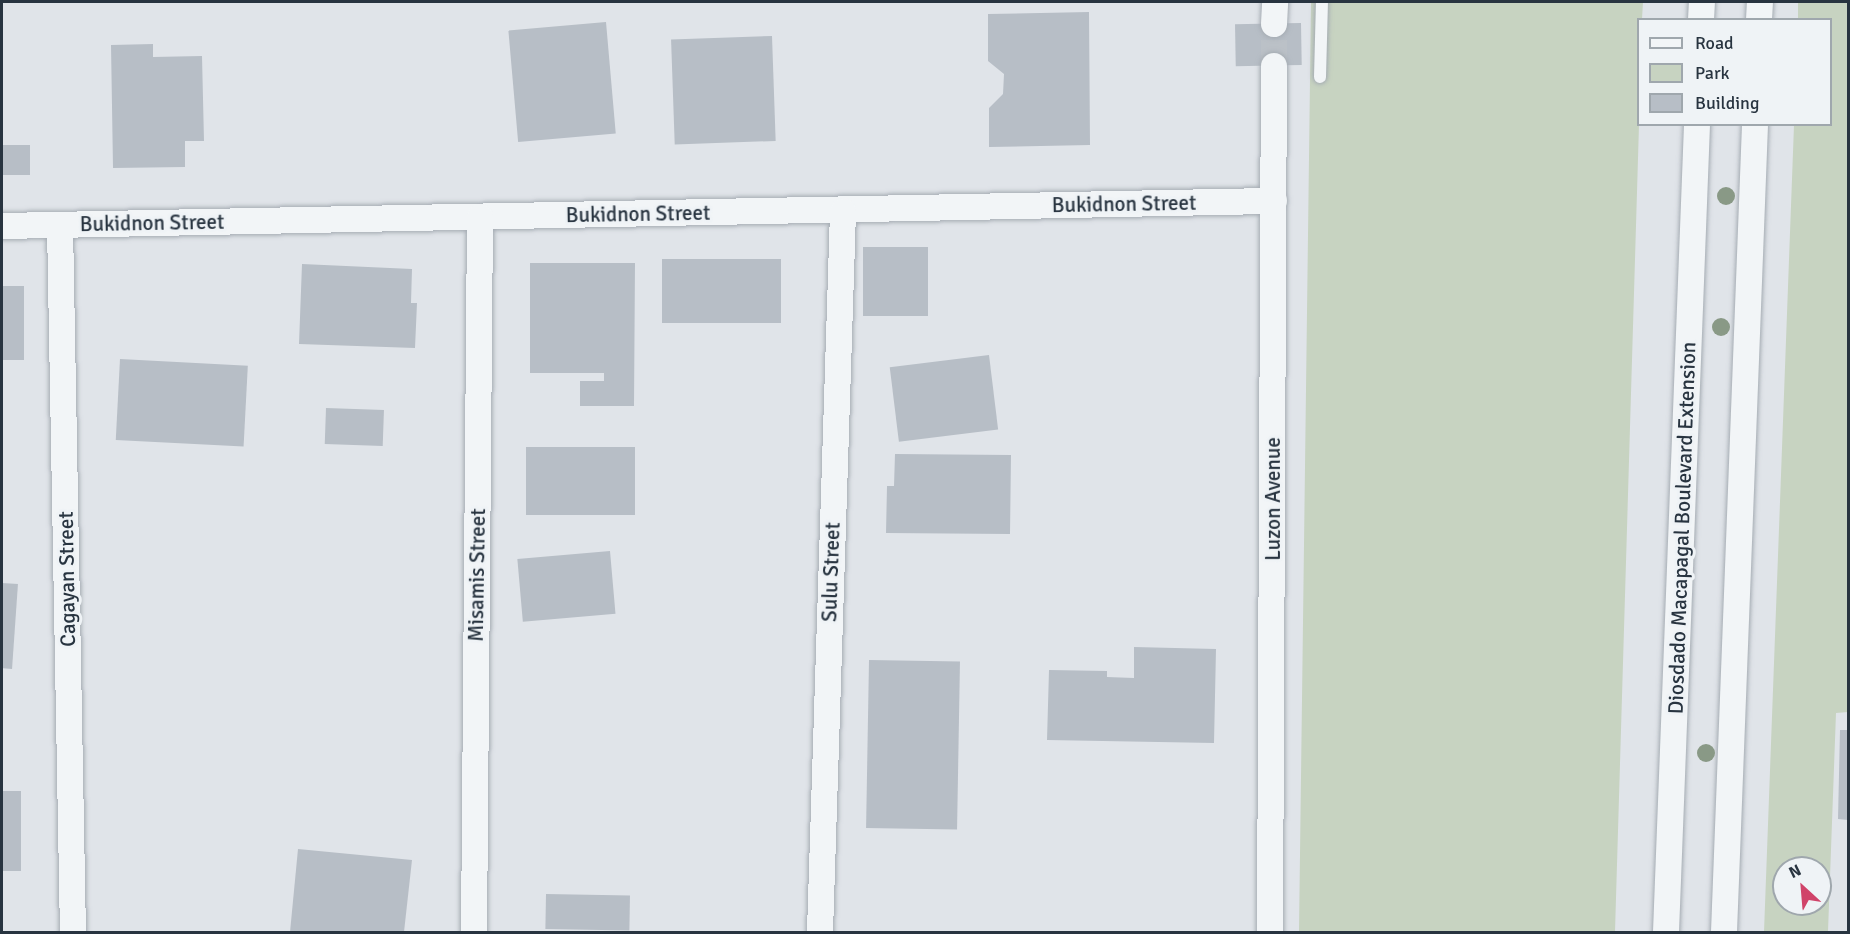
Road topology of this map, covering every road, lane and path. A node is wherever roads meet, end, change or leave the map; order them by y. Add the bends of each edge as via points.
1 (1322, 2) edge
2 (1702, 2) edge
3 (1760, 2) edge
4 (1701, 18) edge
5 (1759, 18) edge
6 (1274, 66) tunnel mouth
7 (1320, 77) dead end
8 (1697, 126) edge
9 (1755, 126) edge
10 (1274, 201) junction
11 (843, 211) junction
12 (480, 217) junction
13 (60, 225) junction
14 (2, 226) edge
15 (74, 933) edge
16 (474, 933) edge
17 (820, 933) edge
18 (1270, 933) edge
19 (1666, 933) edge
20 (1724, 933) edge

1 - 7 lane
2 - 4 street
3 - 5 street
6 - 10 street, Luzon Avenue
8 - 19 street, Diosdado Macapagal Boulevard Extension
9 - 20 street
10 - 11 street, Bukidnon Street
10 - 18 street, Luzon Avenue
11 - 12 street, Bukidnon Street
11 - 17 street, Sulu Street
12 - 13 street, Bukidnon Street
12 - 16 street, Misamis Street
13 - 14 street, Bukidnon Street
13 - 15 street, Cagayan Street

